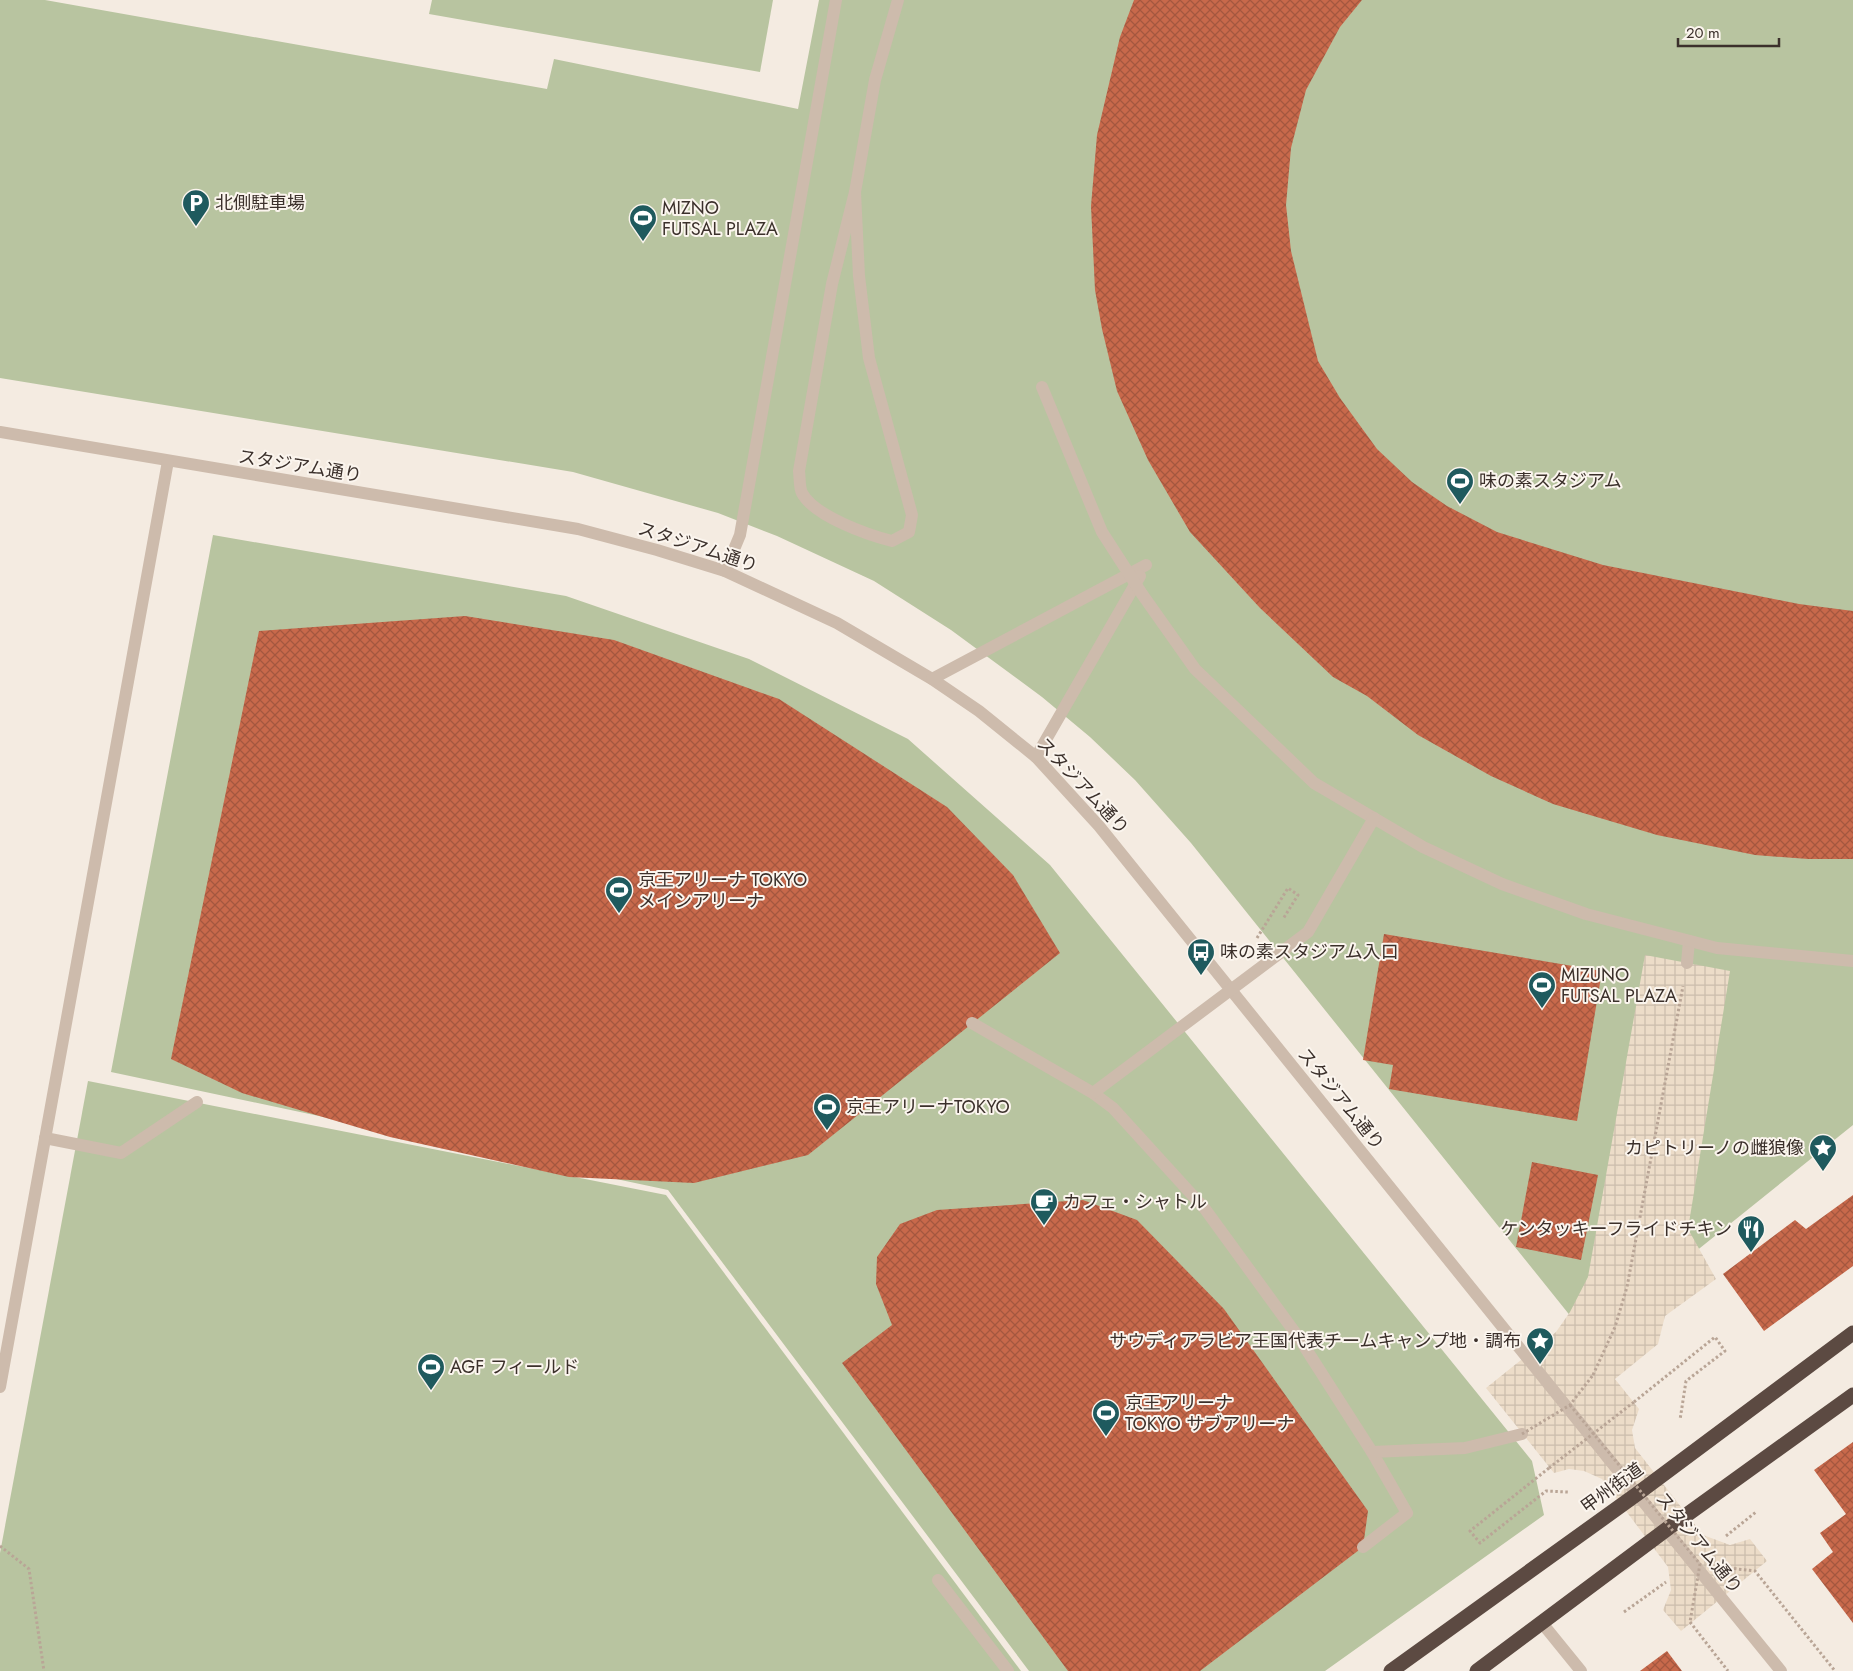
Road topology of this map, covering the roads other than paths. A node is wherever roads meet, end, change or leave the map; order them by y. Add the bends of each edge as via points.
1 (836, 0) edge
2 (898, 0) edge
3 (855, 192) junction
4 (1042, 387) dead end
5 (0, 432) edge
6 (168, 461) junction
7 (726, 571) junction
8 (932, 679) junction
9 (1036, 757) junction
10 (1374, 818) junction
11 (1689, 941) junction
12 (1853, 961) edge
13 (1687, 963) road end
14 (972, 1023) dead end
15 (1093, 1093) junction
16 (197, 1102) dead end
17 (45, 1138) junction
18 (1853, 1333) edge
19 (0, 1387) edge
20 (1853, 1395) edge
21 (1522, 1434) road end
22 (1372, 1452) junction
23 (1637, 1494) junction
24 (1667, 1529) junction
25 (1363, 1547) dead end
26 (938, 1580) dead end
27 (1542, 1623) junction
28 (1008, 1671) edge
29 (1391, 1671) edge
30 (1477, 1671) edge
31 (1581, 1671) edge
32 (1781, 1671) edge

1 - 7 street via 740,535
2 - 3 street via 875,80
3 - 3 street via 859,276 869,358 912,514 909,532 892,541 836,520 811,506 801,492 800,470 832,284
4 - 10 street, bridge via 1102,532 1195,668 1314,783
5 - 6 street, スタジアム通り
6 - 7 street, スタジアム通り via 578,530
6 - 17 street
7 - 8 street, スタジアム通り via 837,623
8 - 9 street, スタジアム通り via 979,711
8 - 9 street via 1146,566
9 - 23 street, スタジアム通り via 1099,826
10 - 11 street, bridge via 1423,847 1502,884 1586,914
10 - 15 street, bridge via 1308,932
11 - 12 street, bridge via 1716,948
11 - 13 street
14 - 15 street
15 - 22 street via 1113,1108 1205,1209 1299,1338
16 - 17 street via 121,1153
17 - 19 street
18 - 23 highway, 甲州街道
20 - 24 highway
21 - 22 street via 1465,1448
22 - 25 street via 1407,1513
23 - 24 street, スタジアム通り
23 - 29 highway, 甲州街道
24 - 27 highway
24 - 32 street, スタジアム通り
26 - 28 street
27 - 30 highway
27 - 31 street

